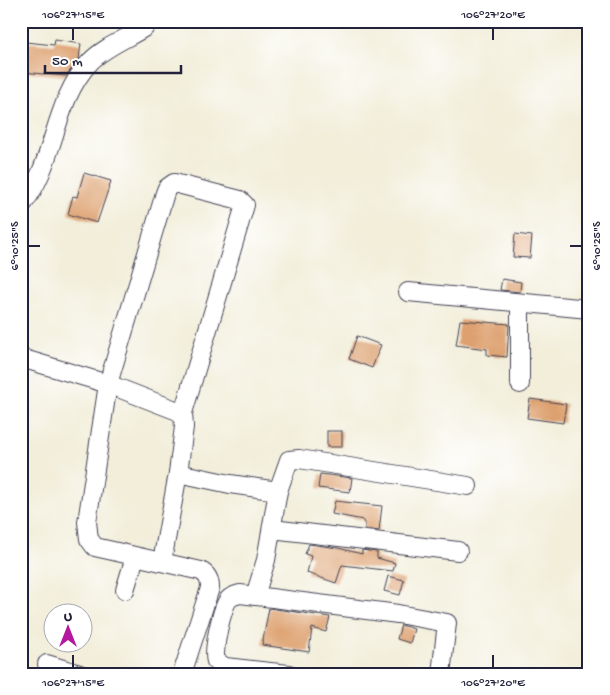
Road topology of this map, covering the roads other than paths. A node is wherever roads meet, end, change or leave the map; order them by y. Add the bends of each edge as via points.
1 (148, 21) edge
2 (21, 206) edge
3 (408, 292) dead end
4 (520, 303) junction
5 (589, 309) edge
6 (21, 358) edge
7 (108, 384) junction
8 (520, 384) dead end
9 (183, 413) junction
10 (178, 473) junction
11 (468, 486) dead end
12 (278, 491) junction
13 (272, 529) junction
14 (458, 551) dead end
15 (135, 557) junction
16 (162, 562) junction
17 (126, 590) dead end
18 (255, 596) junction
19 (47, 664) dead end
20 (80, 674) edge
21 (182, 674) edge
22 (289, 674) edge
23 (441, 674) edge

1 - 2 street via 145,27 91,60 78,76 59,115 38,178
3 - 4 street
4 - 5 street
4 - 8 street
6 - 7 street
7 - 9 street
7 - 9 street via 167,188 174,183 240,200 245,207
7 - 15 street via 87,522 95,547
9 - 10 street
10 - 12 street
10 - 16 street
11 - 12 street via 291,459
12 - 13 street
13 - 14 street
13 - 18 street
15 - 16 street
15 - 17 street
16 - 21 street via 201,570 210,580
18 - 22 street via 240,594 228,600 214,657 225,667
18 - 23 street via 447,623
19 - 20 street

